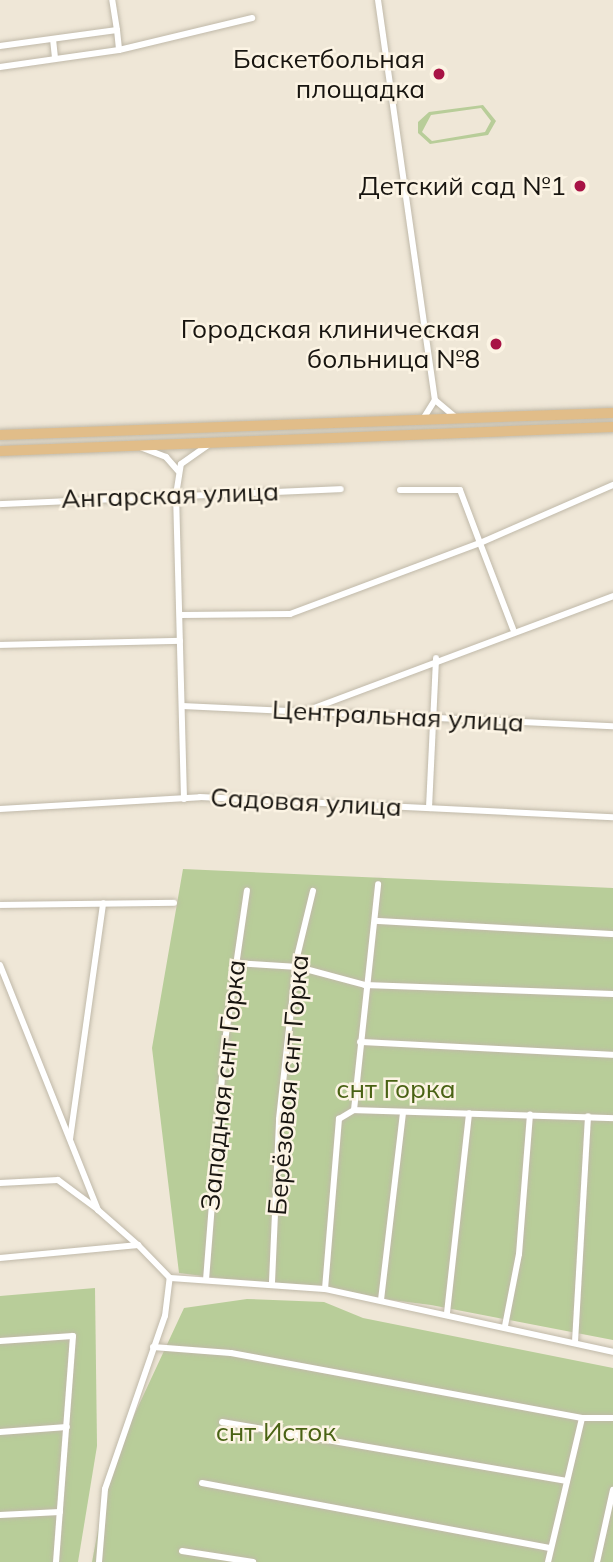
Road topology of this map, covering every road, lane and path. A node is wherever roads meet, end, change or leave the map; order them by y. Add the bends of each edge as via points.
1 (112, 0) edge
2 (377, 0) edge
3 (251, 18) dead end
4 (117, 30) junction
5 (53, 38) junction
6 (0, 46) edge
7 (119, 50) junction
8 (55, 58) junction
9 (0, 67) edge
10 (435, 400) junction
11 (613, 412) edge
12 (456, 417) junction
13 (422, 420) junction
14 (613, 427) edge
15 (0, 435) edge
16 (213, 443) junction
17 (137, 446) junction
18 (0, 451) edge
19 (178, 471) junction
20 (613, 485) edge
21 (341, 489) dead end
22 (400, 490) dead end
23 (176, 495) junction
24 (0, 504) edge
25 (480, 543) junction
26 (613, 596) edge
27 (180, 615) junction
28 (513, 629) junction
29 (180, 641) junction
30 (0, 645) edge
31 (436, 658) junction
32 (183, 706) junction
33 (305, 712) junction
34 (436, 718) junction
35 (613, 726) edge
36 (184, 799) junction
37 (429, 807) junction
38 (0, 809) edge
39 (613, 817) edge
40 (378, 884) dead end
41 (247, 891) dead end
42 (313, 891) dead end
43 (103, 903) junction
44 (174, 903) dead end
45 (0, 905) edge
46 (377, 921) junction
47 (613, 934) edge
48 (235, 963) junction
49 (0, 965) edge
50 (298, 967) junction
51 (365, 985) junction
52 (613, 994) edge
53 (360, 1042) junction
54 (613, 1055) edge
55 (354, 1110) junction
56 (469, 1113) junction
57 (403, 1114) junction
58 (530, 1114) junction
59 (588, 1116) junction
60 (613, 1118) edge
61 (70, 1140) junction
62 (0, 1183) edge
63 (98, 1210) junction
64 (138, 1245) junction
65 (0, 1258) edge
66 (170, 1278) junction
67 (206, 1280) junction
68 (272, 1282) junction
69 (325, 1289) junction
70 (382, 1300) junction
71 (447, 1313) junction
72 (505, 1326) junction
73 (0, 1341) edge
74 (575, 1342) junction
75 (153, 1347) junction
76 (613, 1352) edge
77 (582, 1418) junction
78 (613, 1418) edge
79 (222, 1422) dead end
80 (67, 1427) junction
81 (0, 1432) edge
82 (568, 1481) junction
83 (202, 1483) dead end
84 (613, 1490) edge
85 (60, 1512) junction
86 (0, 1515) edge
87 (551, 1548) junction
88 (182, 1551) dead end
89 (55, 1562) edge
90 (99, 1562) edge
91 (253, 1562) edge
92 (548, 1562) edge
93 (597, 1562) edge

1 - 4 street
2 - 10 street
3 - 7 street
4 - 5 street
4 - 7 street
5 - 6 street
5 - 8 street
7 - 8 street
8 - 9 street
10 - 12 street
10 - 13 street
11 - 12 main road
12 - 13 main road
13 - 15 main road
14 - 16 main road
16 - 17 main road
16 - 19 street
17 - 18 main road
17 - 19 street via 166,457
19 - 23 street
20 - 25 street
21 - 23 street, Ангарская улица
22 - 25 street via 460,490
23 - 24 street, Ангарская улица
23 - 27 street
25 - 27 street via 290,614
25 - 28 street
26 - 28 street
27 - 29 street
28 - 31 street
29 - 30 street
29 - 32 street
31 - 33 street
31 - 34 street
32 - 33 street, Центральная улица
32 - 36 street
33 - 34 street, Центральная улица
34 - 35 street, Центральная улица
34 - 37 street
36 - 37 street, Садовая улица
36 - 38 street, Садовая улица
37 - 39 street, Садовая улица
40 - 46 street
41 - 48 street, Западная снт Горка
42 - 50 street, Берёзовая снт Горка
43 - 44 street
43 - 45 street
43 - 61 street
46 - 47 street
46 - 51 street
48 - 50 street
48 - 67 street, Западная снт Горка
49 - 61 street
50 - 51 street
50 - 68 street, Берёзовая снт Горка via 279,1119
51 - 52 street
51 - 53 street
53 - 54 street
53 - 55 street
55 - 57 street
55 - 69 street via 339,1119
56 - 57 street
56 - 58 street
56 - 71 street
57 - 70 street
58 - 59 street
58 - 72 street via 518,1266
59 - 60 street
59 - 74 street
61 - 63 street
62 - 63 street via 58,1180
63 - 64 street
64 - 65 street
64 - 66 street
66 - 67 street
66 - 75 street
67 - 68 street
68 - 69 street
69 - 70 street
70 - 71 street
71 - 72 street
72 - 74 street
73 - 80 street via 73,1336
74 - 76 street
75 - 77 street via 231,1353
75 - 90 street via 105,1489
77 - 78 street
77 - 82 street
79 - 82 street
80 - 81 street
80 - 85 street
82 - 87 street
83 - 87 street
84 - 93 street
85 - 86 street
85 - 89 street
87 - 92 street
88 - 91 street

